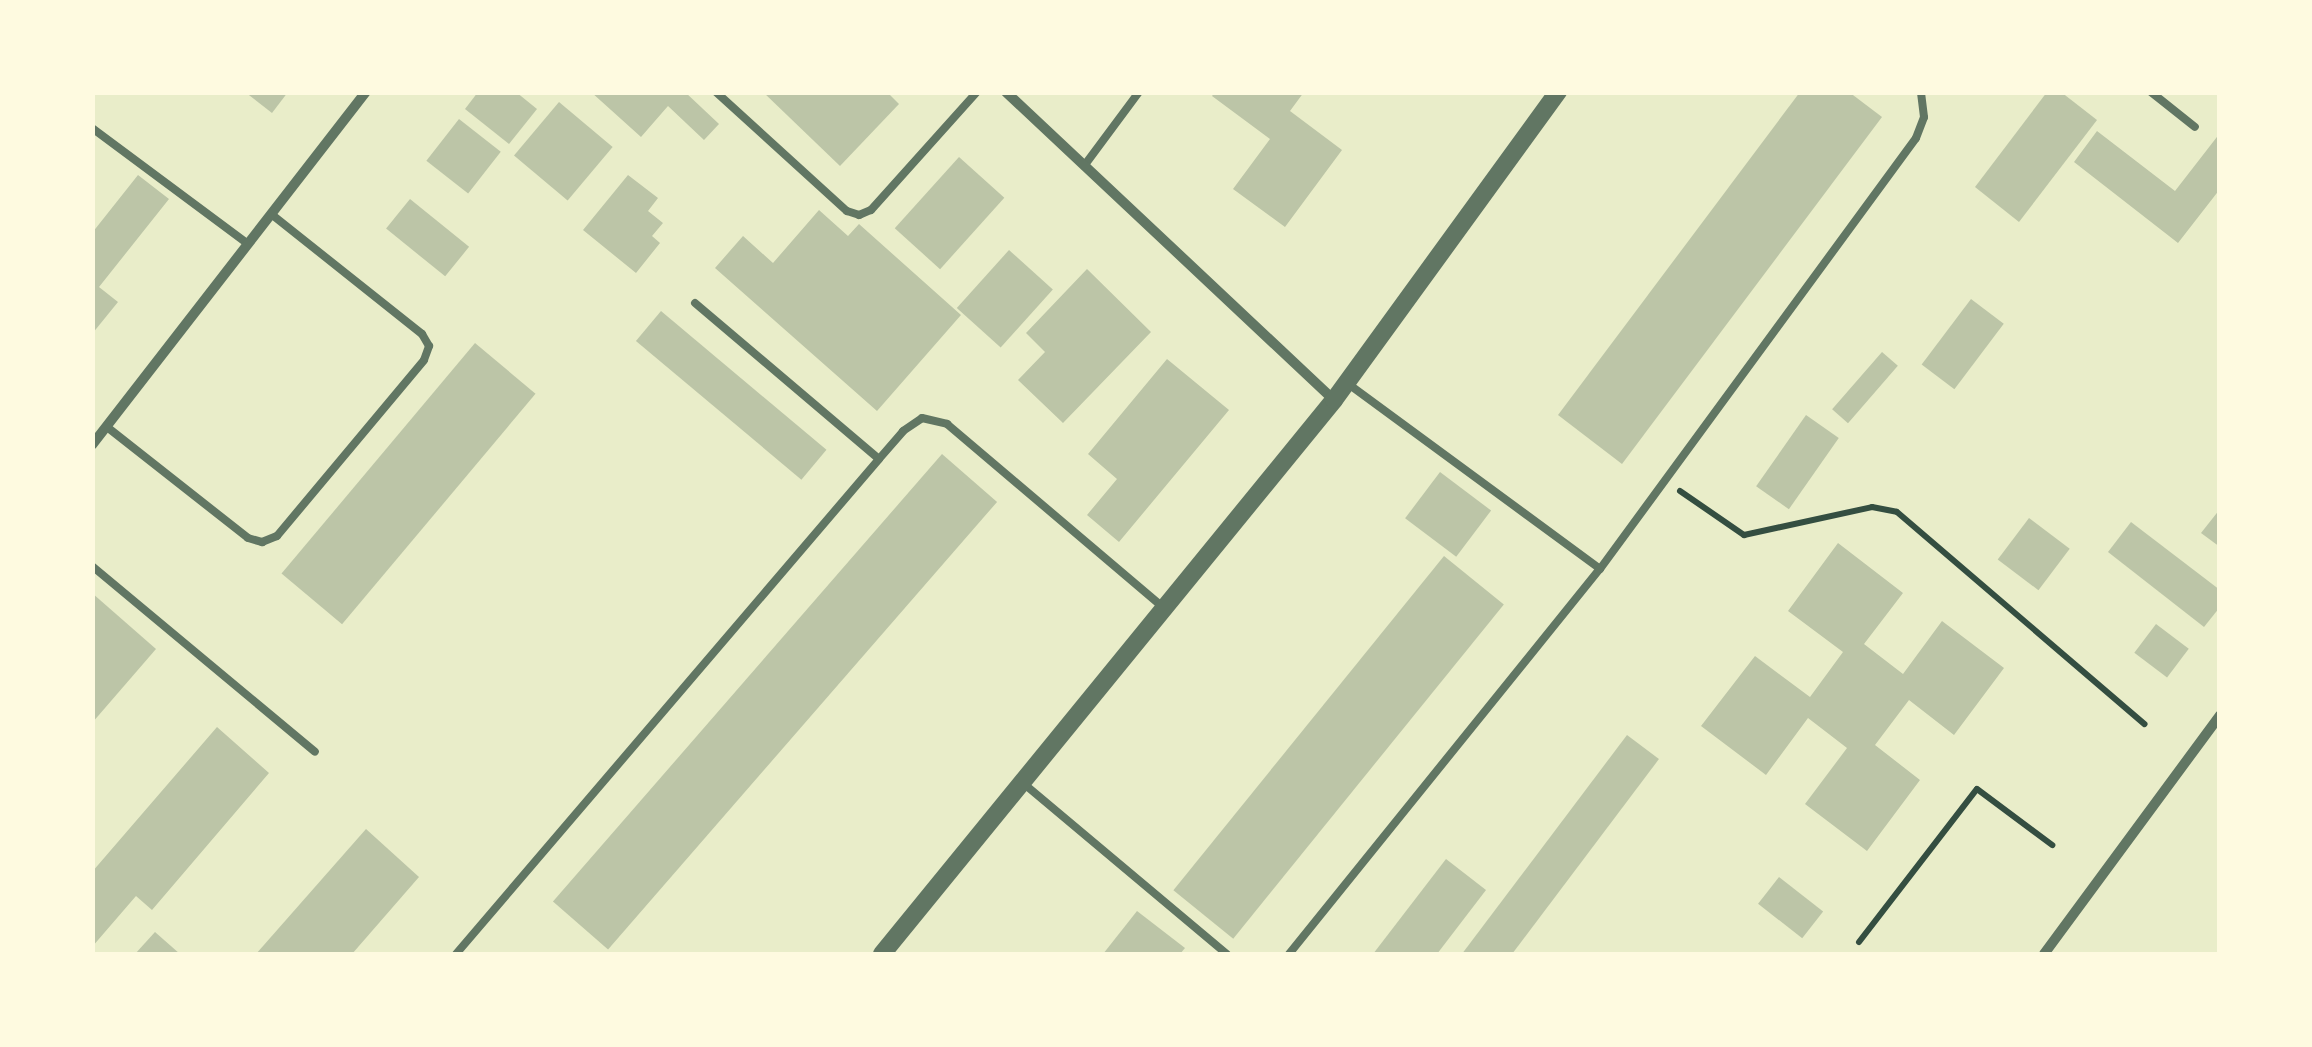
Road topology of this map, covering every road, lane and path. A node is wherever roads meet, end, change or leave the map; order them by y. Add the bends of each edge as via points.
1 (366, 92) edge
2 (716, 92) edge
3 (977, 92) edge
4 (1006, 92) edge
5 (1139, 92) edge
6 (1558, 92) edge
7 (1921, 92) edge
8 (2151, 92) edge
9 (2195, 127) dead end
10 (92, 128) edge
11 (1084, 166) junction
12 (271, 214) junction
13 (248, 244) junction
14 (695, 302) dead end
15 (1346, 383) junction
16 (1334, 400) junction
17 (107, 427) junction
18 (92, 445) edge
19 (879, 459) junction
20 (1666, 480) junction
21 (92, 566) edge
22 (1600, 569) junction
23 (1164, 609) junction
24 (2220, 715) edge
25 (2144, 724) dead end
26 (315, 752) dead end
27 (1022, 783) junction
28 (2052, 845) dead end
29 (1859, 942) dead end
30 (456, 954) edge
31 (882, 954) edge
32 (1227, 954) edge
33 (1290, 954) edge
34 (2044, 954) edge

1 - 12 street
2 - 3 lane via 858,215 871,210
4 - 11 street
5 - 11 lane
6 - 15 street
7 - 20 lane via 1924,116 1916,138
8 - 9 lane
10 - 13 lane
11 - 16 street
12 - 13 street
12 - 17 lane via 422,334 429,346 424,360 277,536 262,542 248,538
13 - 17 street
14 - 19 lane
15 - 16 street
15 - 22 lane
16 - 23 street
17 - 18 street
19 - 23 lane via 922,418 947,424
19 - 30 lane
20 - 22 lane
20 - 25 path via 1744,535 1872,507 1896,512
21 - 26 lane
22 - 33 lane
23 - 27 street
24 - 34 street
27 - 31 street
27 - 32 lane
28 - 29 path via 1977,789

